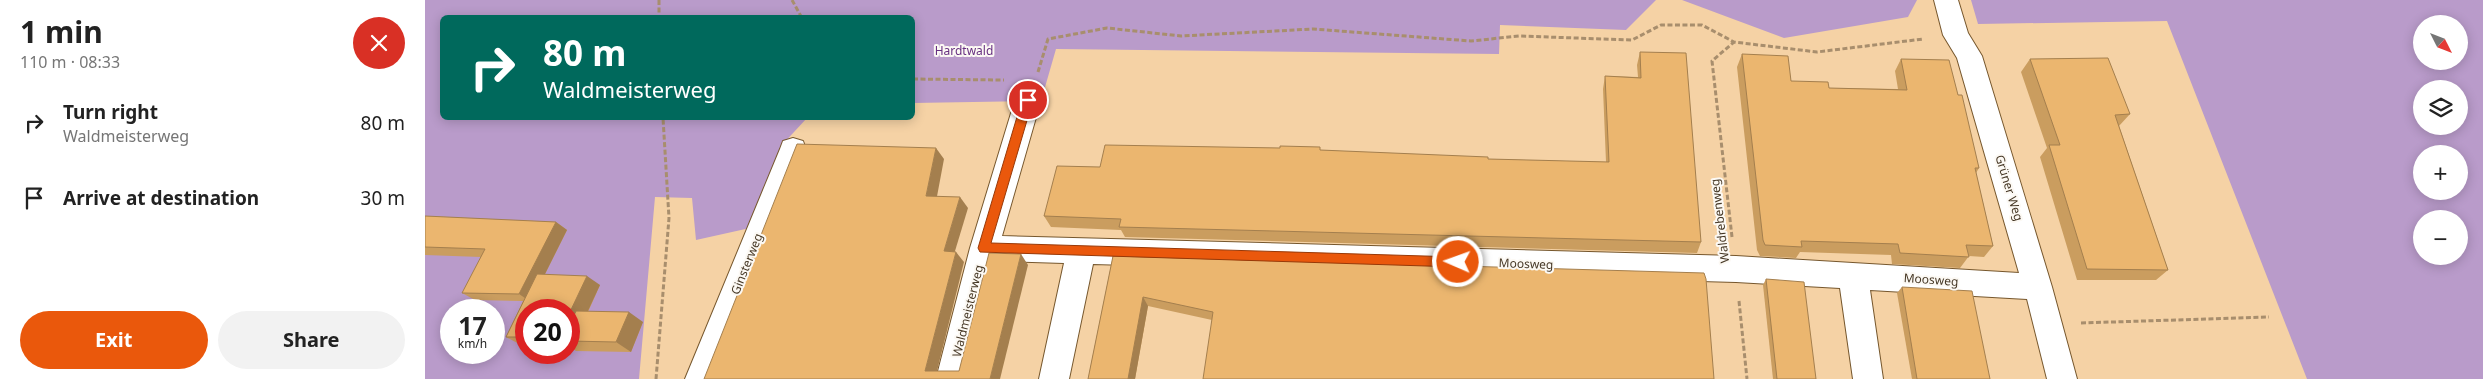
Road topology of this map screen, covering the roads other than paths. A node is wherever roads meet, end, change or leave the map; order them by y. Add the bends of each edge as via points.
1 (1946, 0) edge
2 (1032, 90) road end
3 (793, 149) edge
4 (984, 248) junction
5 (1081, 252) junction
6 (1853, 275) junction
7 (2038, 287) junction
8 (701, 379) edge
9 (951, 379) edge
10 (1054, 379) edge
11 (1868, 379) edge
12 (2062, 379) edge

1 - 7 street, Grüner Weg
2 - 4 street, Waldmeisterweg
3 - 8 street, Ginsterweg
4 - 5 street, Moosweg
4 - 9 street, Waldmeisterweg
5 - 6 street, Moosweg via 1736,269
5 - 10 street
6 - 7 street, Moosweg
6 - 11 street
7 - 12 street, Grüner Weg

